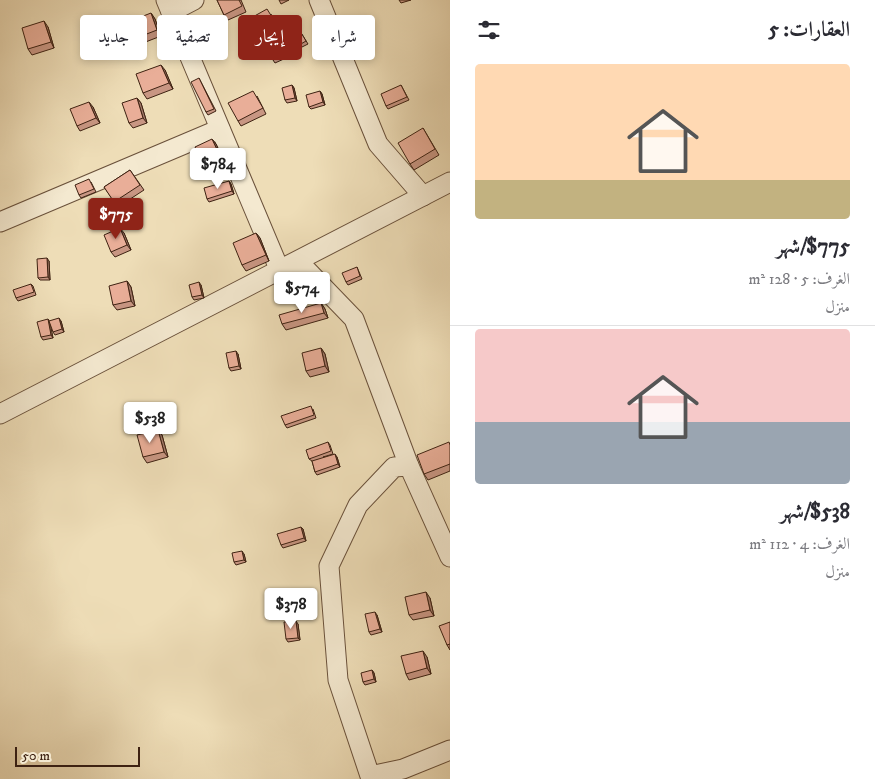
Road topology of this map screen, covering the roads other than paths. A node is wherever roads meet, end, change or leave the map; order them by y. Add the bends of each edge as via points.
1 (194, 0) edge
2 (319, 0) edge
3 (168, 6) edge
4 (220, 129) junction
5 (450, 182) edge
6 (423, 196) junction
7 (0, 222) edge
8 (298, 261) junction
9 (280, 271) junction
10 (0, 414) edge
11 (409, 466) junction
12 (450, 557) edge
13 (450, 750) edge

1 - 3 street
2 - 6 street via 378,144
3 - 4 street
4 - 7 street
4 - 9 street
5 - 6 street
6 - 8 street
8 - 9 street
8 - 11 street via 354,320
9 - 10 street
11 - 12 street
11 - 13 street via 394,467 358,504 329,566 338,680 370,776 403,769

